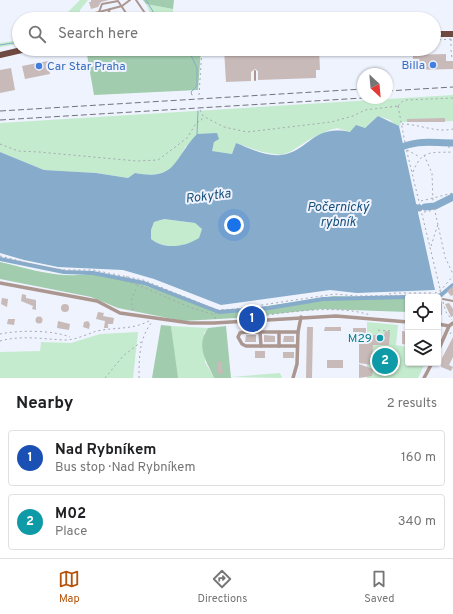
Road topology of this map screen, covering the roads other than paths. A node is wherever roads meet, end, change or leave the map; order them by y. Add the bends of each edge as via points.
1 (130, 0) edge
2 (136, 0) edge
3 (122, 6) junction
4 (110, 9) junction
5 (99, 12) joint
6 (109, 12) edge
7 (126, 12) edge
8 (144, 12) edge
9 (441, 36) edge
10 (452, 38) edge
11 (12, 49) edge
12 (0, 50) edge
13 (12, 52) edge
14 (0, 55) edge
15 (255, 71) dead end
16 (255, 80) dead end
17 (0, 283) edge
18 (442, 298) road end
19 (453, 301) edge
20 (301, 317) junction
21 (405, 322) edge
22 (453, 322) edge
23 (441, 325) edge
24 (449, 326) junction
25 (260, 332) junction
26 (279, 332) junction
27 (298, 332) junction
28 (441, 344) edge
29 (260, 346) junction
30 (279, 346) junction
31 (297, 346) junction
32 (430, 366) edge
33 (293, 378) edge
34 (424, 378) edge

1 - 3 lane
2 - 8 lane
3 - 4 lane
3 - 5 lane via 118,1 102,4
3 - 7 lane
4 - 5 lane
4 - 6 lane
9 - 10 main road
11 - 12 main road
13 - 14 main road
15 - 16 lane
17 - 20 street via 97,300 120,313 190,323
18 - 19 lane
20 - 21 street via 336,316
20 - 27 street
22 - 24 street
23 - 24 street
24 - 28 street
25 - 26 street
25 - 29 street
25 - 29 street via 244,332 238,337 242,344
26 - 27 street
26 - 30 street
27 - 31 street
29 - 30 street
30 - 31 street
31 - 33 street via 297,364
32 - 34 street

